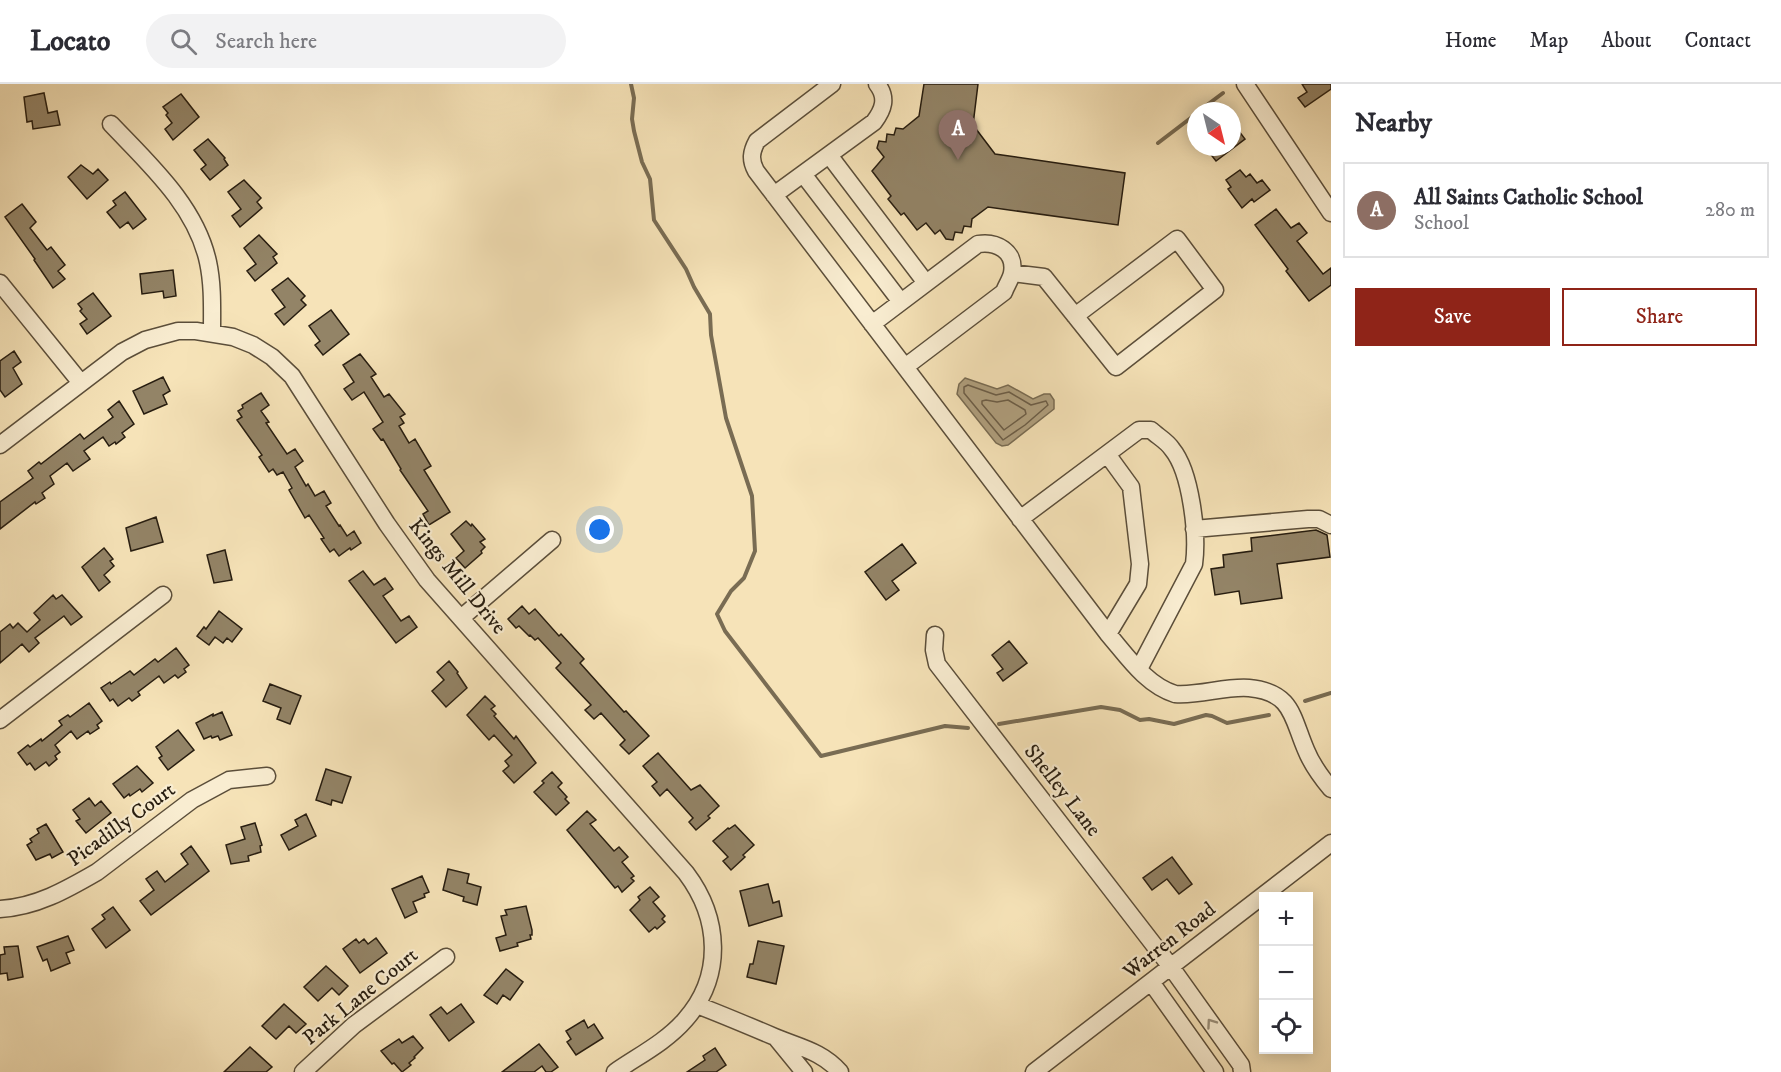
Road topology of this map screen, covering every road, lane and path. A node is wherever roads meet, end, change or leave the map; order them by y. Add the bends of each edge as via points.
1 (832, 84) edge
2 (877, 84) edge
3 (1245, 84) edge
4 (111, 124) dead end
5 (829, 154) junction
6 (803, 174) junction
7 (774, 195) junction
8 (1331, 213) edge
9 (1012, 273) junction
10 (0, 283) edge
11 (926, 283) junction
12 (901, 302) junction
13 (1075, 316) junction
14 (872, 324) junction
15 (212, 332) junction
16 (905, 367) junction
17 (81, 383) junction
18 (0, 445) edge
19 (1107, 454) junction
20 (1020, 519) junction
21 (1331, 525) edge
22 (1194, 529) junction
23 (552, 540) dead end
24 (163, 595) dead end
25 (461, 618) junction
26 (1108, 634) junction
27 (935, 635) dead end
28 (1139, 669) junction
29 (0, 720) edge
30 (267, 776) dead end
31 (1331, 789) edge
32 (1331, 843) edge
33 (0, 909) edge
34 (446, 957) dead end
35 (1171, 967) junction
36 (1151, 982) junction
37 (697, 1005) junction
38 (776, 1038) junction
39 (303, 1072) edge
40 (615, 1072) edge
41 (804, 1072) edge
42 (840, 1072) edge
43 (1034, 1072) edge
44 (1215, 1072) edge
45 (1242, 1072) edge

1 - 7 street via 757,141 752,149 752,164
2 - 5 street via 884,100 882,111 874,122
3 - 8 street
4 - 15 street via 193,220 208,262
5 - 6 street
5 - 11 street
6 - 7 street
6 - 12 street
7 - 14 street
9 - 11 street via 1011,258 990,242 978,244
9 - 13 street via 1044,277
9 - 16 street via 1004,292
10 - 17 street
11 - 12 street
12 - 14 street
13 - 13 street via 1116,367 1215,290 1177,238
14 - 16 street
15 - 17 street, Kings Mill Drive via 178,331 145,340
15 - 25 street, Kings Mill Drive via 253,345 292,376 399,543
16 - 20 street
17 - 18 street, Kings Mill Drive
19 - 20 street
19 - 22 street via 1139,430 1150,430 1172,448 1186,472
19 - 26 street via 1131,487 1140,564 1138,584
20 - 26 street
21 - 22 street via 1308,519
22 - 28 street via 1194,564
23 - 25 street
24 - 29 street
25 - 37 street, Kings Mill Drive via 698,888 710,917 713,948 709,977
26 - 28 street
27 - 35 street, Shelley Lane via 937,664
28 - 31 street via 1175,694 1247,688 1274,695 1292,713 1311,760
30 - 33 street, Picadilly Court via 229,780 192,800 80,882 40,901
32 - 35 street, Warren Road
34 - 39 street, Park Lane Court via 370,1012
35 - 36 street, Warren Road
45 -> 35 street, Shelley Lane via 1241,1065
36 - 43 street, Warren Road
36 - 44 street
37 - 38 street
37 - 40 street, Kings Mill Drive via 670,1035
38 - 41 street
38 - 42 street via 812,1051

